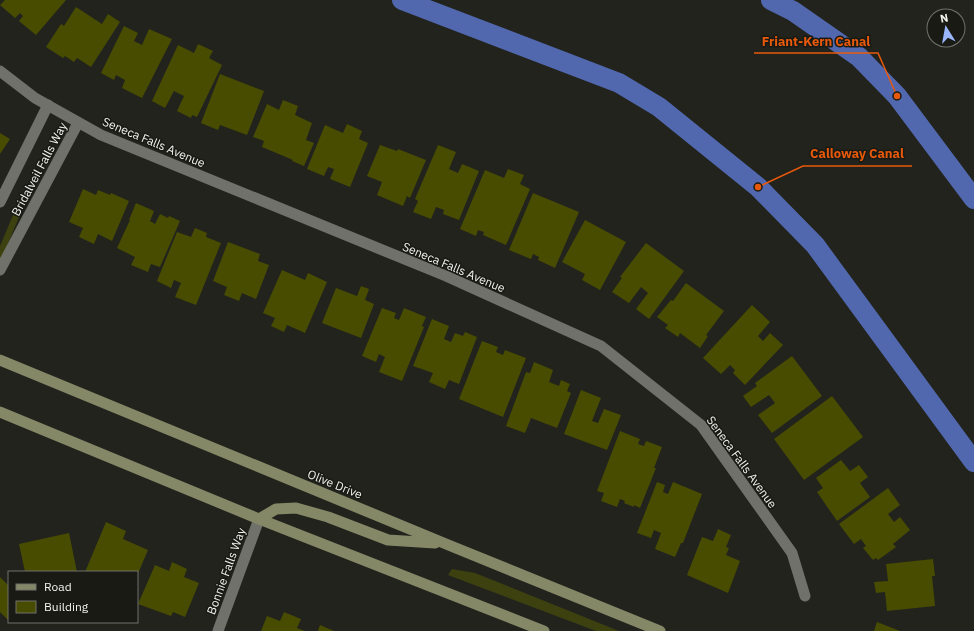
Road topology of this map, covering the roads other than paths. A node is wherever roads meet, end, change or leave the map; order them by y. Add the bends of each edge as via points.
1 (0, 71) edge
2 (48, 105) junction
3 (78, 123) junction
4 (0, 202) edge
5 (0, 270) edge
6 (0, 360) edge
7 (0, 412) edge
8 (259, 519) junction
9 (446, 544) junction
10 (805, 596) dead end
11 (218, 631) edge
12 (544, 631) edge
13 (660, 631) edge

1 - 2 street, Seneca Falls Avenue
2 - 3 street, Seneca Falls Avenue
2 - 4 street, Bridalveil Falls Way
3 - 5 street, Bridalveil Falls Way
3 - 10 street, Seneca Falls Avenue via 101,135 446,276 601,346 701,425 792,553
6 - 9 main road, Olive Drive
7 - 8 main road
8 - 9 main road via 276,509 296,508 328,517 388,540
8 - 11 street, Bonnie Falls Way
8 - 12 main road
9 - 13 main road, Olive Drive

